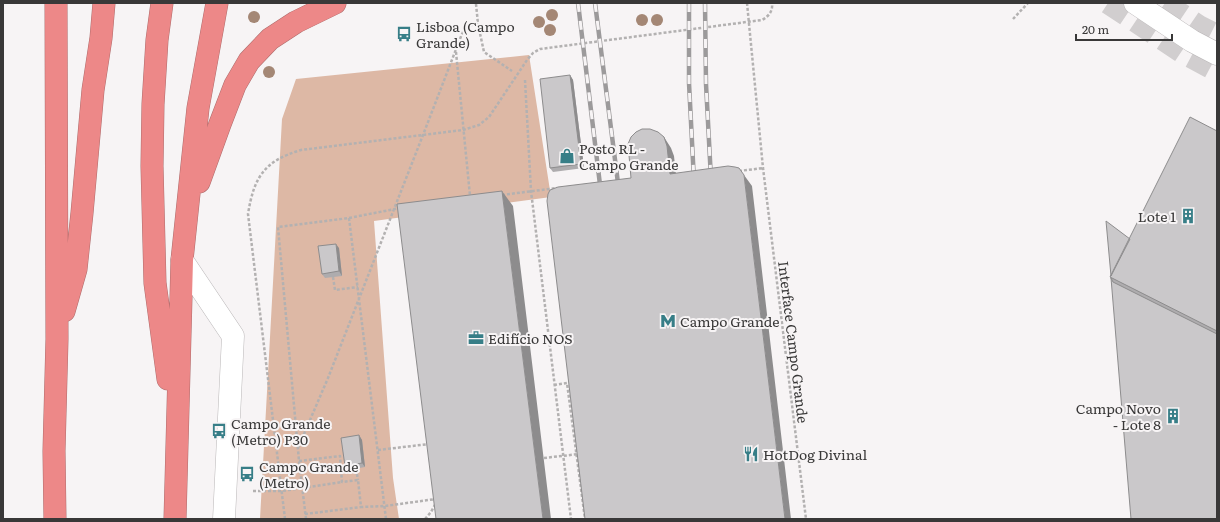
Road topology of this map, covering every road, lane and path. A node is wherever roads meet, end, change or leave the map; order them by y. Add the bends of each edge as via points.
1 (56, 3) edge
2 (104, 3) edge
3 (162, 3) edge
4 (217, 3) edge
5 (335, 3) edge
6 (747, 3) edge
7 (772, 3) edge
8 (1028, 3) edge
9 (1135, 3) edge
10 (476, 4) edge
11 (1013, 19) dead end
12 (749, 22) junction
13 (478, 24) junction
14 (456, 50) junction
15 (1217, 54) edge
16 (512, 71) dead end
17 (525, 80) dead end
18 (463, 130) junction
19 (423, 135) junction
20 (762, 168) junction
21 (732, 171) edge
22 (562, 188) edge
23 (531, 190) junction
24 (501, 195) edge
25 (471, 199) edge
26 (406, 208) edge
27 (394, 209) junction
28 (348, 218) junction
29 (186, 219) junction
30 (182, 260) junction
31 (333, 277) edge
32 (358, 287) junction
33 (359, 299) junction
34 (57, 339) junction
35 (554, 385) junction
36 (177, 436) junction
37 (432, 444) edge
38 (298, 448) junction
39 (378, 450) junction
40 (583, 453) edge
41 (577, 454) junction
42 (544, 458) dead end
43 (299, 461) junction
44 (356, 469) edge
45 (358, 480) junction
46 (342, 482) junction
47 (302, 487) junction
48 (252, 491) dead end
49 (282, 491) junction
50 (439, 499) junction
51 (385, 506) junction
52 (439, 506) edge
53 (361, 507) junction
54 (305, 514) junction
55 (55, 519) edge
56 (175, 519) edge
57 (224, 519) edge
58 (285, 519) edge
59 (306, 519) edge
60 (386, 519) edge
61 (425, 519) edge
62 (571, 519) edge
63 (585, 519) edge
64 (806, 519) edge

1 - 34 highway
2 - 34 highway via 76,269
3 - 36 highway via 153,104 155,283
4 - 29 highway via 198,108
5 - 29 highway via 296,22 270,39 249,61 235,85
6 - 12 path, Interface Campo Grande
7 - 12 path via 772,10 766,18
8 - 11 path
9 - 15 street via 1192,41
10 - 13 path
12 - 18 path via 540,49 526,60 489,117 479,125
12 - 20 path, Interface Campo Grande
13 - 14 path via 465,26
13 - 16 path via 484,52
14 - 18 path
14 - 19 path
17 - 23 path
18 - 19 path
18 - 25 path
19 - 27 path
19 - 49 path via 301,150 287,154 272,162 255,185 248,214
20 - 21 path
20 - 64 path, Interface Campo Grande
22 - 23 path
23 - 24 path
23 - 35 path
26 - 27 path
27 - 28 path
27 - 33 path
28 - 32 path
28 - 38 path via 278,226
29 - 30 highway
30 - 36 highway
30 - 57 street via 233,336
31 - 32 path via 335,290
32 - 33 path
33 - 38 path
33 - 39 path
34 - 55 highway
35 - 41 path via 567,383
35 - 62 path
36 - 56 highway
37 - 39 path
38 - 43 path
39 - 51 path
40 - 41 path, bridge
41 - 42 path, bridge
41 - 63 path
43 - 46 path via 340,456
43 - 47 path
44 - 45 path
45 - 46 path
45 - 53 path
46 - 47 path
47 - 49 path
47 - 54 path
48 - 49 path
49 - 58 path
50 - 51 path
50 - 52 path
50 - 61 path
51 - 53 path
51 - 60 path
53 - 54 path
54 - 59 path

